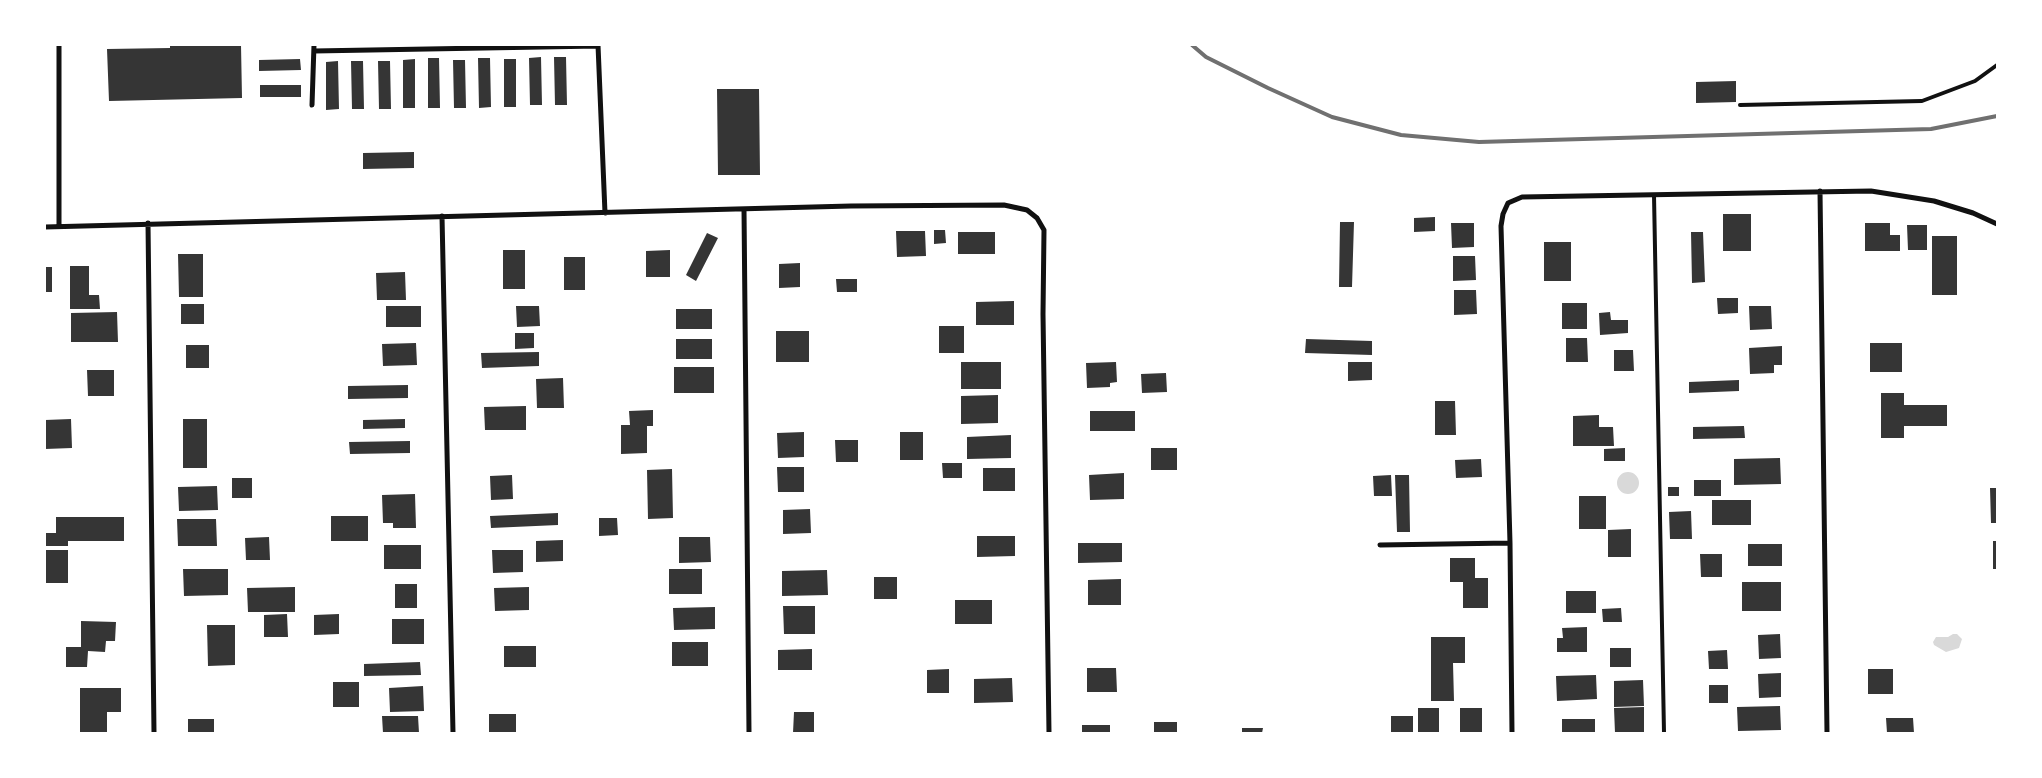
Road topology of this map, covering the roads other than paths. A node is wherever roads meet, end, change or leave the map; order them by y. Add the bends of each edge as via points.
1 (59, 45) edge
2 (598, 46) edge
3 (314, 48) edge
4 (1997, 65) edge
5 (312, 105) dead end
6 (1740, 105) dead end
7 (1820, 191) junction
8 (1654, 195) junction
9 (744, 209) junction
10 (604, 213) junction
11 (442, 216) junction
12 (148, 224) junction
13 (1997, 224) edge
14 (59, 226) junction
15 (45, 227) edge
16 (1510, 543) junction
17 (1380, 545) dead end
18 (154, 733) edge
19 (453, 733) edge
20 (749, 733) edge
21 (1048, 733) edge
22 (1512, 733) edge
23 (1664, 733) edge
24 (1827, 733) edge

1 - 14 street
2 - 3 street
2 - 10 street
3 - 5 street
4 - 6 lane via 1975,81 1922,101
7 - 8 street
7 - 13 street via 1871,192 1934,201
7 - 24 street
8 - 16 street via 1522,197 1508,203 1503,214
8 - 23 lane
9 - 10 street
9 - 20 street
9 - 21 street via 1004,206 1027,210 1044,230
10 - 11 street
11 - 12 street
11 - 19 street
12 - 14 street
12 - 18 street
14 - 15 street
16 - 17 street
16 - 22 street

